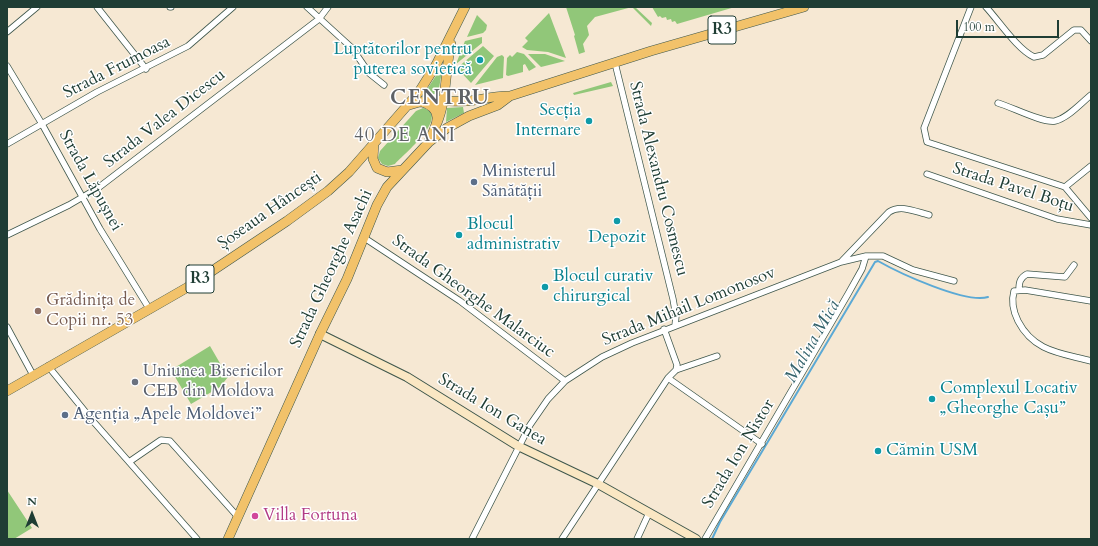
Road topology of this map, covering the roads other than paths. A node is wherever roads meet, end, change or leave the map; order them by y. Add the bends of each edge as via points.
1 (37, 7) edge
2 (97, 7) edge
3 (233, 7) edge
4 (307, 7) edge
5 (328, 7) edge
6 (465, 7) edge
7 (804, 7) edge
8 (986, 7) edge
9 (969, 8) edge
10 (319, 19) junction
11 (455, 29) junction
12 (7, 32) edge
13 (1091, 41) edge
14 (615, 63) junction
15 (7, 66) edge
16 (146, 69) junction
17 (384, 85) dead end
18 (1091, 95) edge
19 (510, 96) junction
20 (443, 101) junction
21 (421, 102) junction
22 (998, 103) dead end
23 (409, 105) junction
24 (436, 123) junction
25 (42, 124) junction
26 (374, 142) junction
27 (429, 142) junction
28 (7, 144) edge
29 (1091, 166) edge
30 (402, 170) junction
31 (927, 174) dead end
32 (1065, 187) junction
33 (83, 198) junction
34 (929, 215) dead end
35 (1091, 218) edge
36 (1091, 225) edge
37 (7, 235) edge
38 (363, 237) junction
39 (866, 256) junction
40 (841, 262) junction
41 (1074, 265) dead end
42 (954, 281) dead end
43 (1019, 290) junction
44 (1091, 301) edge
45 (150, 310) junction
46 (675, 326) junction
47 (7, 327) edge
48 (664, 329) junction
49 (320, 334) junction
50 (717, 356) dead end
51 (1091, 361) edge
52 (48, 366) junction
53 (676, 370) junction
54 (33, 375) junction
55 (668, 378) junction
56 (565, 382) junction
57 (7, 391) edge
58 (762, 444) junction
59 (518, 446) junction
60 (129, 462) junction
61 (598, 484) junction
62 (649, 512) junction
63 (238, 517) junction
64 (197, 539) edge
65 (228, 539) edge
66 (472, 539) edge
67 (562, 539) edge
68 (637, 539) edge
69 (696, 539) edge
70 (705, 539) edge

1 - 12 street
2 - 16 street
3 - 16 street, Strada Frumoasa via 188,46
4 - 10 street
5 - 10 street, Strada Valea Dicescu
6 - 11 main road
7 - 14 main road, R3
8 - 13 street via 1012,37 1034,57 1042,55 1077,29
9 - 32 street via 924,128 927,142
10 - 17 street via 352,48 369,73
10 - 33 street, Strada Valea Dicescu
11 - 20 main road
11 - 23 main road via 433,71
14 - 19 main road, R3
14 - 46 street, Strada Alexandru Cosmescu via 674,305
15 - 25 street, Strada Lăpușnei
16 - 25 street, Strada Frumoasa via 97,92
18 - 22 street via 1064,117 1055,121 1045,120
19 - 20 main road, R3 via 471,101
19 - 27 main road, R3 via 498,105 462,119
20 - 21 main road, R3
20 - 24 main road via 441,114
21 - 23 main road, R3
21 - 24 main road via 434,108 437,114
23 - 26 main road, R3
24 - 27 main road, R3
25 - 28 street, Strada Frumoasa
25 - 33 street, Strada Lăpușnei
26 - 30 main road via 372,154 377,168 387,172
26 - 45 main road, Șoseaua Hâncești / R3 via 349,172 319,199 223,265
27 - 30 main road, R3
29 - 32 street
30 - 38 main road, Strada Gheorghe Asachi / R3 via 383,194
31 - 36 street, Strada Pavel Boțu via 1057,219
32 - 35 street
33 - 37 street, Strada Valea Dicescu
33 - 45 street, Strada Lăpușnei
34 - 40 street via 895,208
38 - 49 main road, Strada Gheorghe Asachi / R3 via 347,279
38 - 56 street, Strada Gheorghe Malarciuc via 460,301
39 - 40 street, Strada Mihail Lomonosov
39 - 42 street, Strada Mihail Lomonosov via 883,256 912,270
39 - 58 street, Strada Ion Nistor via 862,269
40 - 46 street, Strada Mihail Lomonosov
41 - 43 street via 1065,277 1027,274 1019,283
43 - 44 street via 1039,290
43 - 51 street via 1014,291 1013,307 1021,326 1032,339 1044,348
45 - 52 main road, Șoseaua Hâncești / R3
46 - 48 street, Strada Mihail Lomonosov
47 - 54 street
48 - 53 street via 677,365
48 - 56 street, Strada Mihail Lomonosov via 602,357
49 - 59 street, Strada Ion Ganea via 407,376
49 - 63 main road, Strada Gheorghe Asachi / R3
50 - 53 street
52 - 54 main road, Șoseaua Hâncești / R3
52 - 60 street
53 - 55 street
54 - 57 main road, Șoseaua Hâncești / R3
55 - 58 street
55 - 61 street
56 - 59 street, Strada Mihail Lomonosov via 536,416
58 - 70 street, Strada Ion Nistor
59 - 61 street, Strada Ion Ganea
59 - 66 street, Strada Mihail Lomonosov
60 - 63 street via 161,440 170,441
60 - 64 street
61 - 62 street, Strada Ion Ganea
61 - 67 street
62 - 68 street
62 - 69 street, Strada Ion Ganea
63 - 65 main road, Strada Gheorghe Asachi / R3

